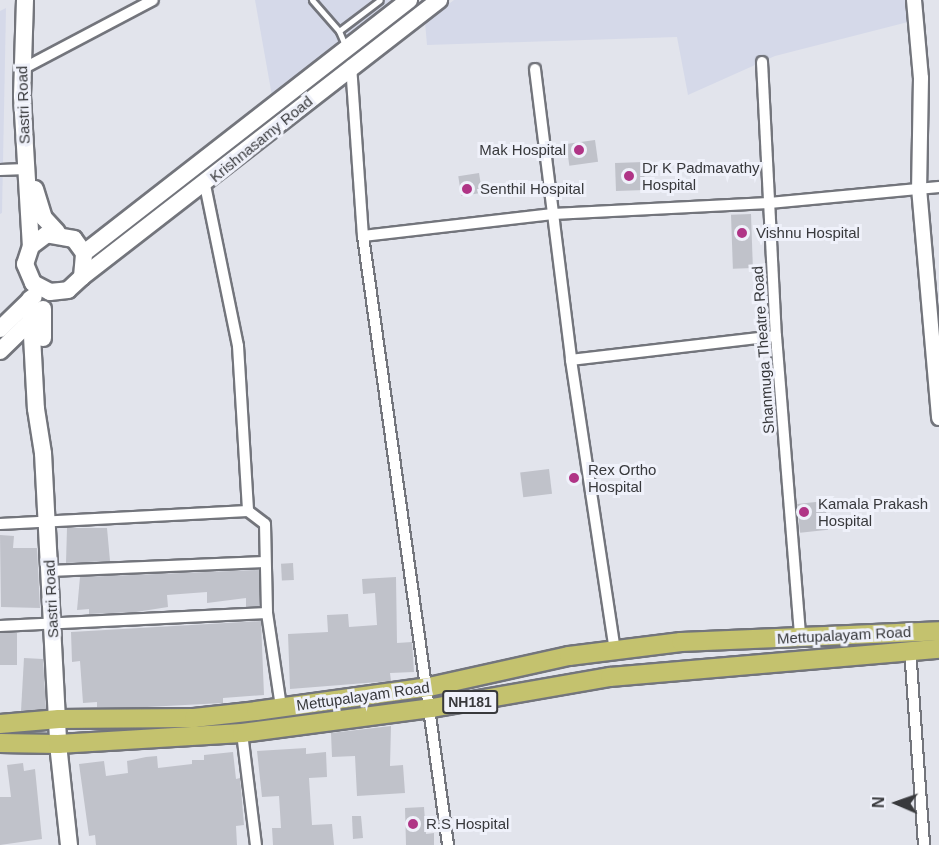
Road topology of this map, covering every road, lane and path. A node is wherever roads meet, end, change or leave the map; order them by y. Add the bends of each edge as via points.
1 (25, 0) edge
2 (33, 0) edge
3 (153, 0) edge
4 (312, 0) edge
5 (380, 0) edge
6 (409, 0) edge
7 (439, 0) edge
8 (914, 0) edge
9 (339, 31) junction
10 (346, 47) junction
11 (762, 62) dead end
12 (351, 65) junction
13 (28, 66) junction
14 (535, 69) dead end
15 (26, 169) junction
16 (0, 170) edge
17 (205, 185) junction
18 (939, 187) edge
19 (920, 188) junction
20 (769, 203) junction
21 (553, 214) junction
22 (57, 232) junction
23 (363, 236) junction
24 (31, 246) junction
25 (84, 253) junction
26 (82, 277) junction
27 (36, 304) junction
28 (0, 329) edge
29 (776, 336) junction
30 (0, 351) edge
31 (571, 360) junction
32 (937, 378) edge
33 (939, 418) edge
34 (248, 510) junction
35 (47, 523) junction
36 (0, 524) edge
37 (266, 562) junction
38 (49, 571) junction
39 (267, 613) junction
40 (52, 624) junction
41 (0, 626) edge
42 (939, 630) edge
43 (800, 636) junction
44 (939, 649) edge
45 (910, 650) junction
46 (615, 651) junction
47 (429, 687) junction
48 (281, 707) junction
49 (432, 708) junction
50 (59, 719) junction
51 (0, 724) edge
52 (242, 733) junction
53 (0, 743) edge
54 (58, 744) junction
55 (69, 845) edge
56 (256, 845) edge
57 (448, 845) edge
58 (924, 845) edge

1 - 15 main road, Sastri Road via 22,86
2 - 13 main road, Sastri Road
3 - 13 street
4 - 9 lane
5 - 9 lane
6 - 10 main road
7 - 12 main road, Krishnasamy Road
8 - 19 street via 921,78
9 - 10 lane
10 - 25 main road
11 - 20 street, Shanmuga Theatre Road
12 - 17 main road, Krishnasamy Road
12 - 23 street
13 - 22 main road, Sastri Road via 36,201
14 - 21 street
15 - 16 street
15 - 24 main road, Sastri Road
17 - 26 main road, Krishnasamy Road
17 - 34 street via 238,346
18 - 19 street
19 - 20 street
19 - 32 street
20 - 21 street
20 - 29 street, Shanmuga Theatre Road
21 - 23 street
21 - 31 street
22 - 24 main road via 38,238
22 - 25 main road via 74,238
23 - 47 street
24 - 27 main road via 25,264
25 - 26 main road
26 - 27 main road
27 - 28 main road
27 - 30 main road
27 - 35 main road, Sastri Road
29 - 31 street
29 - 43 street, Shanmuga Theatre Road
31 - 46 street
32 - 33 street
34 - 35 street
34 - 37 street via 265,524
35 - 36 street
35 - 38 main road, Sastri Road
37 - 38 street
37 - 39 street
38 - 40 main road, Sastri Road
39 - 40 street
39 - 48 street
40 - 41 street
40 - 50 main road, Sastri Road
42 - 43 highway, Mettupalayam Road / NH181
43 - 46 highway, Mettupalayam Road / NH181 via 681,642
44 - 45 highway, Mettupalayam Road / NH181
45 - 49 highway, Mettupalayam Road / NH181 via 610,677
45 - 58 street
46 - 47 highway, Mettupalayam Road / NH181 via 569,656
47 - 48 highway, Mettupalayam Road / NH181
47 - 49 street
48 - 50 highway, Mettupalayam Road / NH181 via 194,718
49 - 52 highway, Mettupalayam Road / NH181
49 - 57 street
50 - 51 highway, Mettupalayam Road / NH181
50 - 54 main road, Sastri Road
52 - 54 highway, Mettupalayam Road / NH181
52 - 56 street
53 - 54 highway, Mettupalayam Road / NH181
54 - 55 main road, Sastri Road

